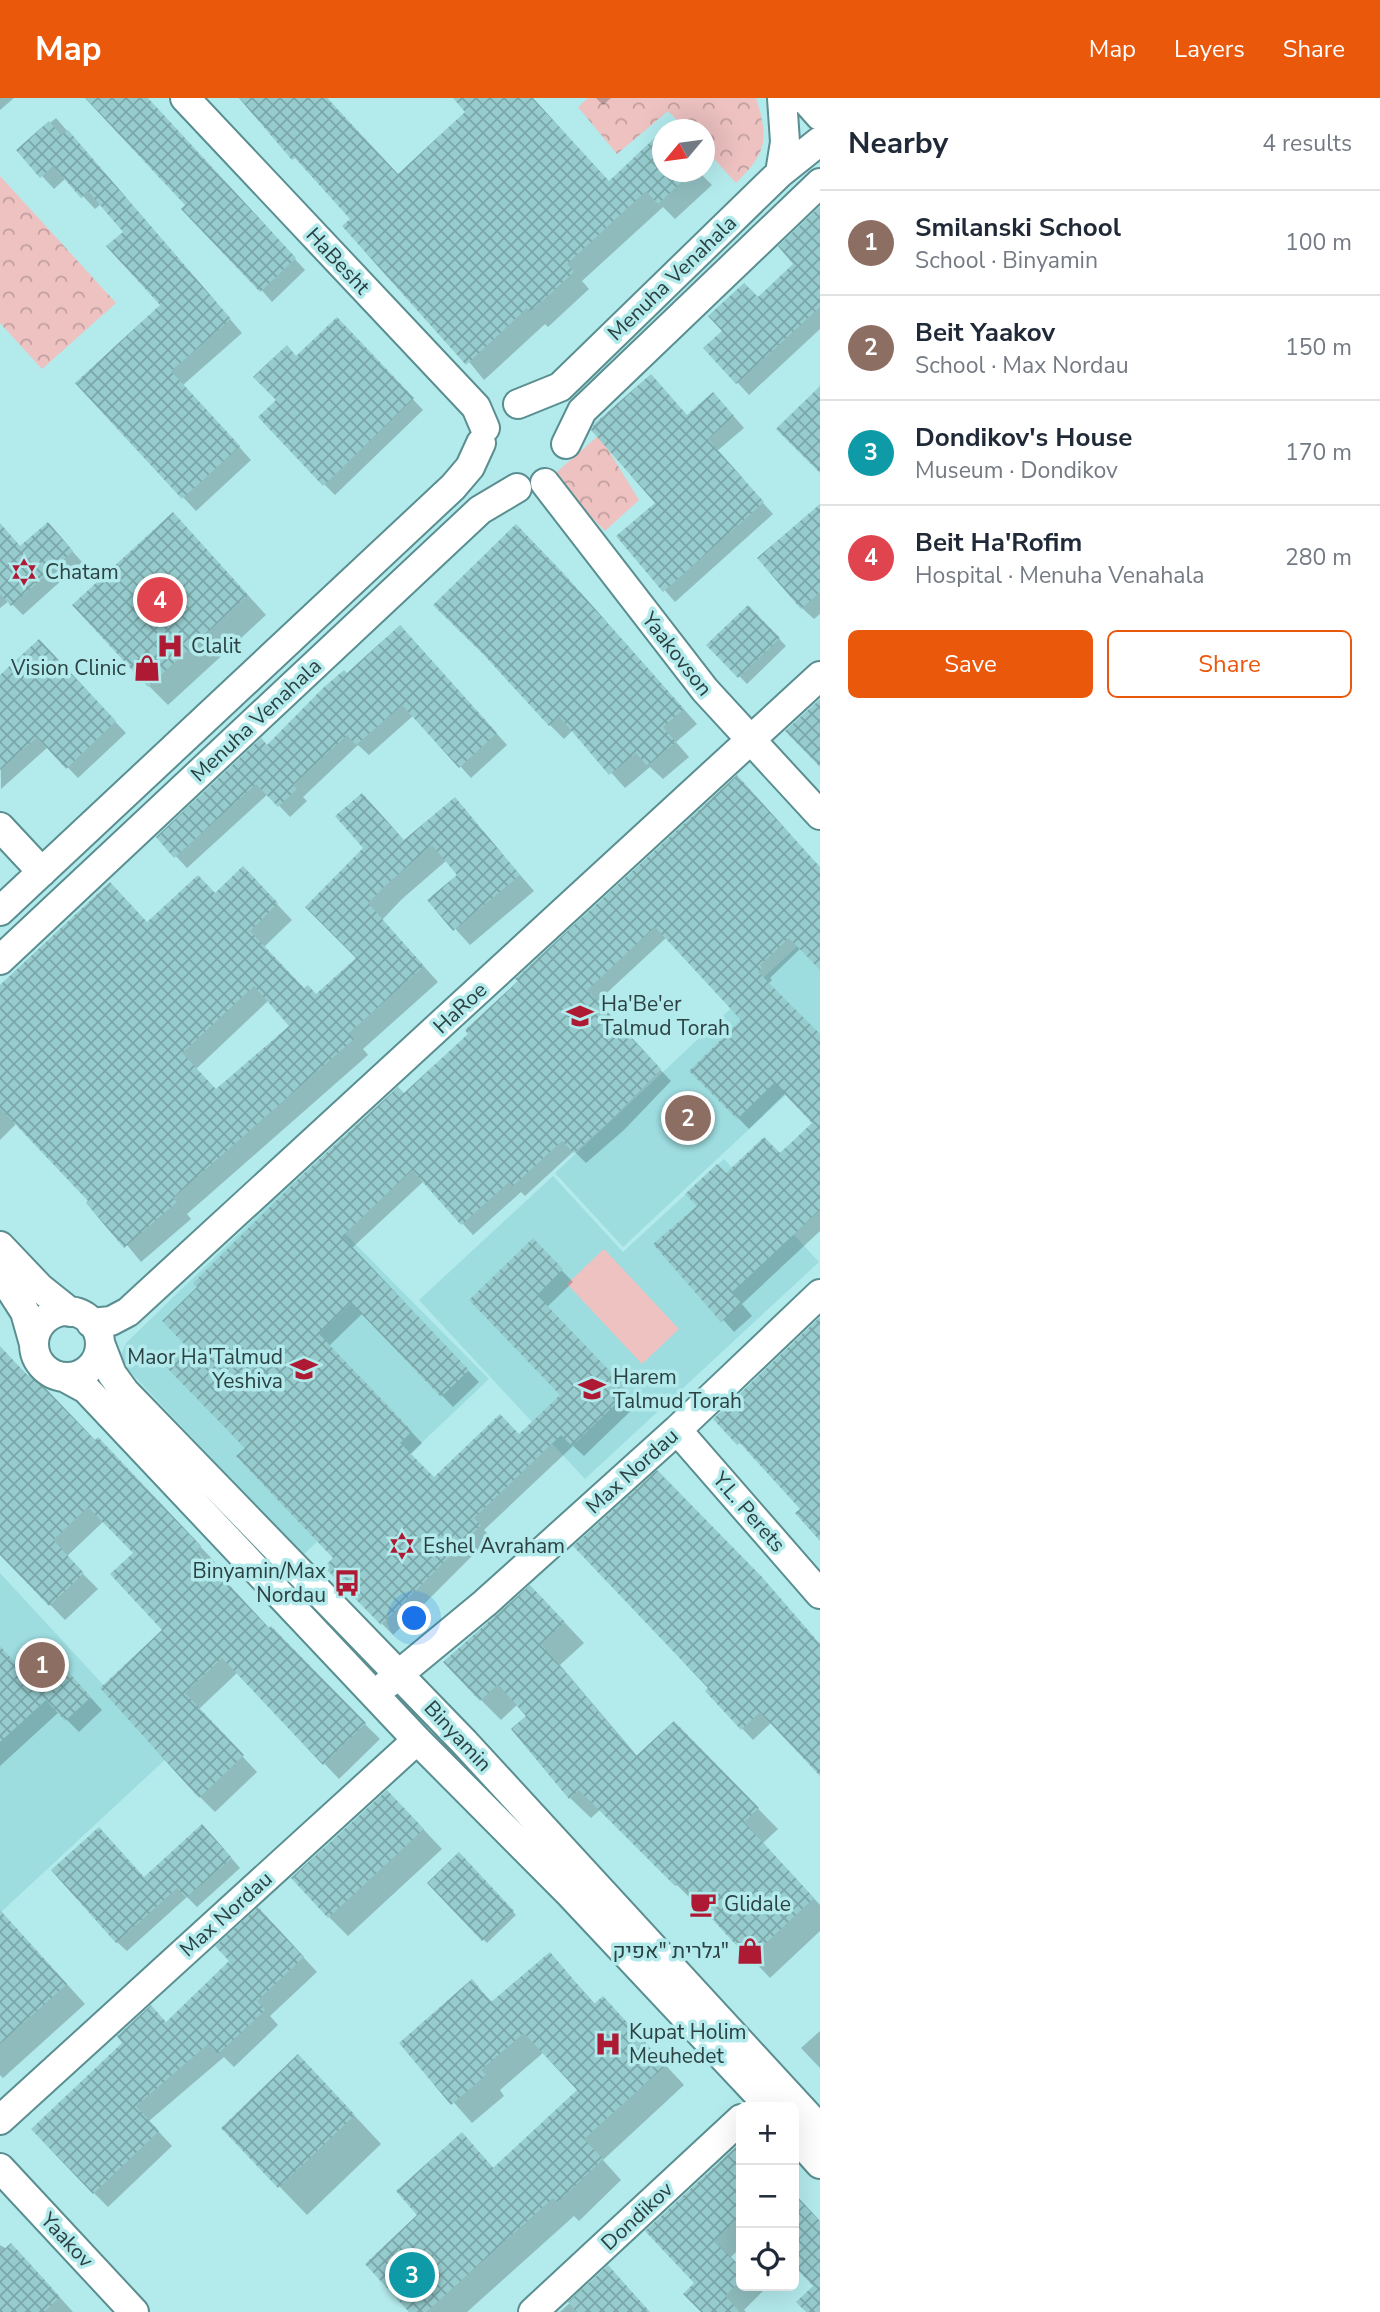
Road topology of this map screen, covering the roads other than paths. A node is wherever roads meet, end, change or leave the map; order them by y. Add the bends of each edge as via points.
1 (185, 98) edge
2 (782, 98) edge
3 (804, 98) edge
4 (820, 116) edge
5 (820, 141) edge
6 (780, 173) junction
7 (820, 183) edge
8 (810, 199) edge
9 (519, 404) junction
10 (483, 435) junction
11 (566, 444) junction
12 (545, 483) junction
13 (517, 488) junction
14 (820, 676) edge
15 (750, 742) junction
16 (820, 815) edge
17 (0, 827) edge
18 (42, 872) junction
19 (0, 911) edge
20 (0, 960) edge
21 (0, 1246) edge
22 (0, 1273) edge
23 (820, 1294) edge
24 (87, 1326) junction
25 (34, 1344) junction
26 (64, 1377) junction
27 (677, 1430) junction
28 (820, 1594) edge
29 (399, 1674) junction
30 (374, 1695) junction
31 (416, 1740) junction
32 (465, 1743) junction
33 (766, 2099) edge
34 (0, 2120) edge
35 (736, 2124) edge
36 (820, 2129) edge
37 (799, 2141) edge
38 (820, 2164) edge
39 (0, 2168) edge
40 (134, 2312) edge
41 (533, 2312) edge

1 - 10 street, HaBesht via 476,407
2 - 6 street via 786,131
3 - 4 street
5 - 6 street, Menuha Venahala
6 - 9 street, Menuha Venahala via 560,387
7 - 8 street, Menuha Venahala
8 - 11 street, Menuha Venahala via 582,411
9 - 10 street via 505,408
9 - 11 street via 545,410 556,418
10 - 13 street via 487,467 505,484
10 - 18 street, Menuha Venahala via 470,467 453,487
11 - 12 street via 561,466
12 - 13 street
12 - 15 street, Yaakovson via 683,664
13 - 20 street, Menuha Venahala via 480,510
14 - 15 street, HaRoe
15 - 16 street, Yaakovson
15 - 24 street, HaRoe via 128,1312
17 - 18 street
18 - 19 street, Menuha Venahala
21 - 24 street, Binyamin via 53,1301
22 - 25 street via 26,1312
23 - 27 street, Max Nordau
24 - 25 street via 49,1317 41,1324
24 - 26 street via 98,1354 85,1372
24 - 29 street, Binyamin via 131,1399
25 - 26 street via 46,1370
26 - 30 street, Binyamin via 86,1389
27 - 28 street, Y.L. Perets
27 - 29 street, Max Nordau via 447,1637
29 - 30 street, Max Nordau
29 - 32 street, Binyamin
30 - 31 street, Binyamin
31 - 32 street
31 - 33 street, Binyamin
31 - 34 street, Max Nordau
32 - 33 street, Binyamin
33 - 36 street, Binyamin
35 - 41 street, Dondikov
37 - 38 street
39 - 40 street, Yaakov

